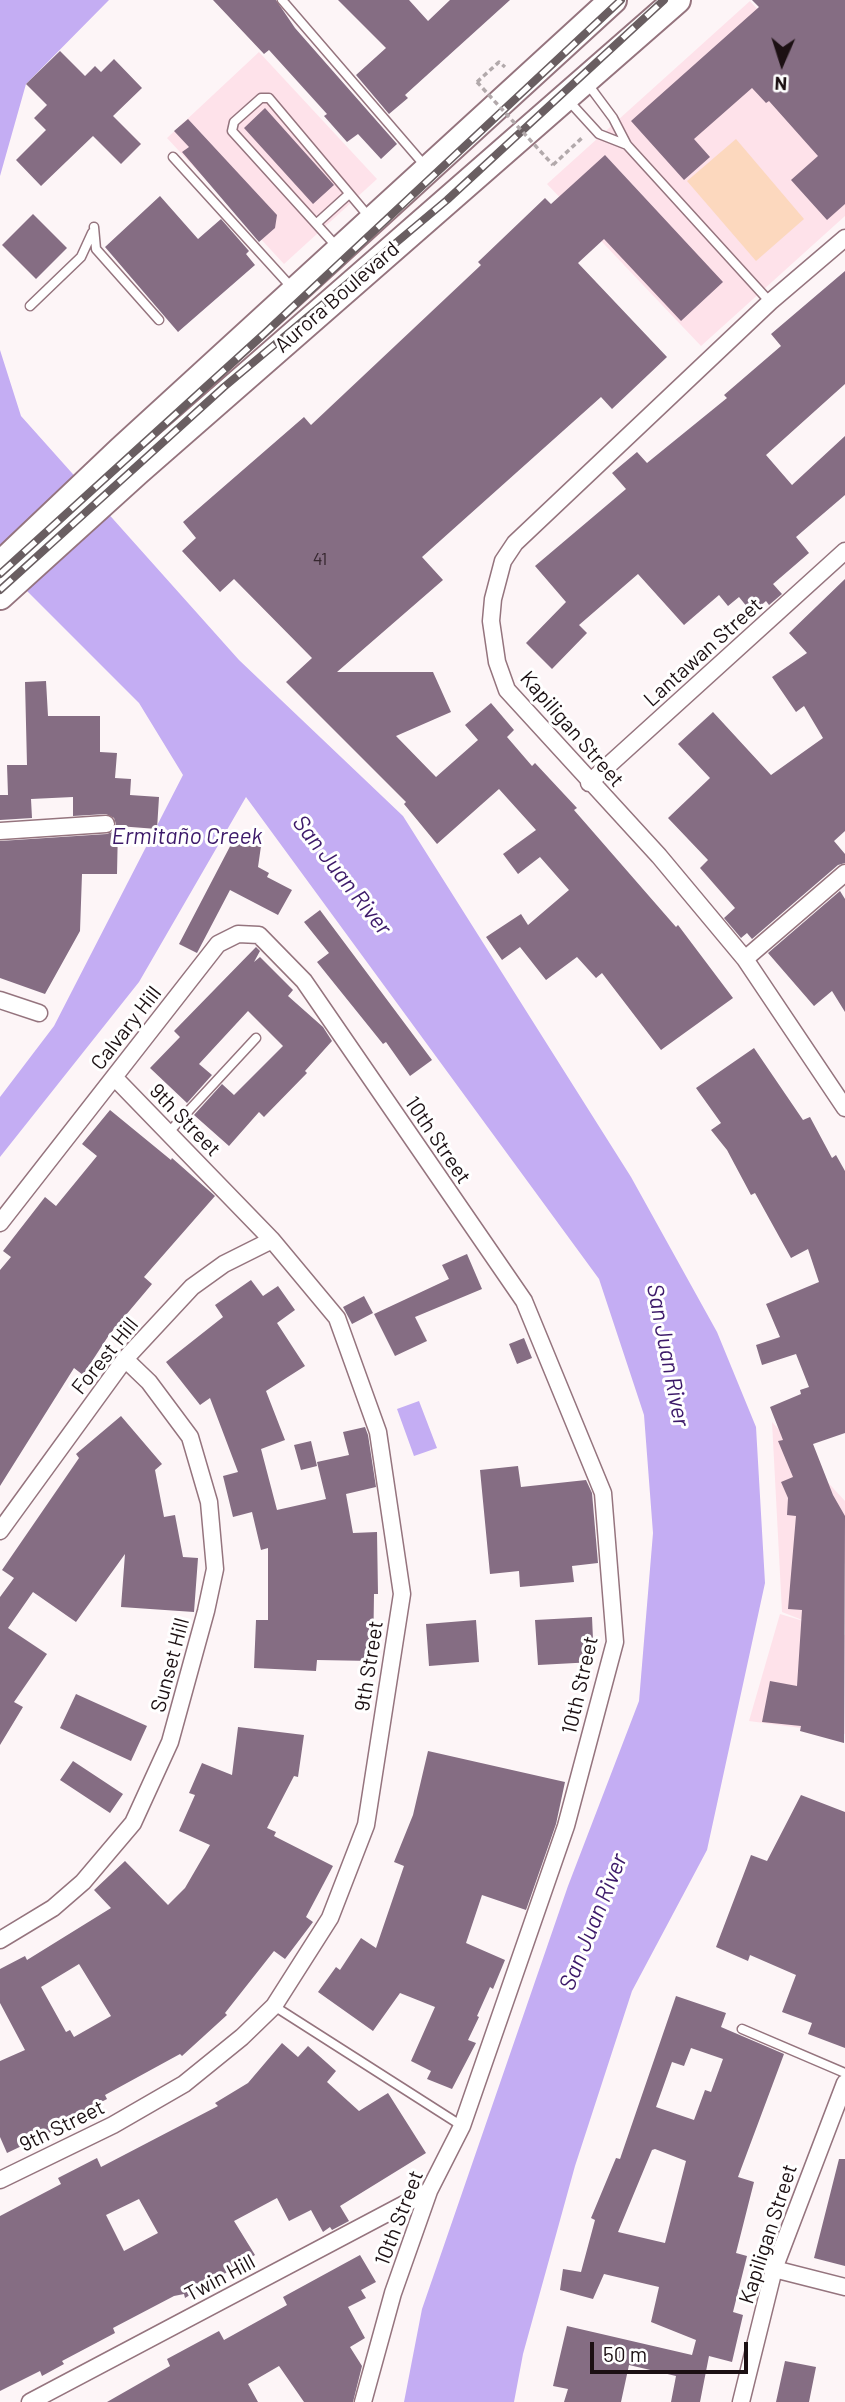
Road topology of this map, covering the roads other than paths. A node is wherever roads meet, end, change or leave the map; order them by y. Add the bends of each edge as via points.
1 (282, 0) edge
2 (613, 0) edge
3 (677, 0) edge
4 (575, 89) junction
5 (627, 145) junction
6 (173, 157) dead end
7 (428, 169) junction
8 (349, 194) junction
9 (372, 220) junction
10 (317, 223) junction
11 (845, 238) edge
12 (340, 250) junction
13 (295, 291) junction
14 (770, 302) junction
15 (30, 306) dead end
16 (318, 314) junction
17 (159, 320) dead end
18 (845, 551) edge
19 (0, 565) edge
20 (0, 596) edge
21 (589, 783) junction
22 (106, 824) dead end
23 (0, 831) edge
24 (845, 873) edge
25 (745, 959) junction
26 (304, 981) joint
27 (0, 1000) edge
28 (39, 1013) dead end
29 (256, 1038) dead end
30 (114, 1077) junction
31 (845, 1108) edge
32 (169, 1132) junction
33 (0, 1223) edge
34 (272, 1240) junction
35 (125, 1359) junction
36 (0, 1531) edge
37 (0, 1940) edge
38 (274, 2006) junction
39 (742, 2029) dead end
40 (845, 2073) edge
41 (845, 2083) edge
42 (462, 2126) junction
43 (0, 2180) edge
44 (429, 2191) junction
45 (774, 2269) junction
46 (845, 2287) edge
47 (30, 2402) edge
48 (363, 2402) edge
49 (741, 2402) edge

1 - 7 lane
2 - 7 main road, Aurora Boulevard
3 - 4 main road, Aurora Boulevard
4 - 5 lane via 614,118
4 - 5 lane via 599,134
4 - 16 main road, Aurora Boulevard
5 - 14 lane
6 - 13 lane
7 - 9 main road, Aurora Boulevard
8 - 9 lane
8 - 10 lane
8 - 10 lane via 269,98 261,98 233,122 232,131
9 - 12 main road, Aurora Boulevard
10 - 12 lane
11 - 14 street, Kapiligan Street
12 - 13 main road, Aurora Boulevard
13 - 16 main road
13 - 19 main road, Aurora Boulevard
14 - 21 street, Kapiligan Street via 515,543 503,561 491,621 501,678
15 - 17 lane via 81,257 94,227 96,249
16 - 20 main road, Aurora Boulevard
18 - 21 street, Lantawan Street
21 - 25 street, Kapiligan Street via 659,856
22 - 23 street
24 - 25 street
25 - 31 street, Kapiligan Street
26 - 30 street, Calvary Hill via 259,934 247,932 224,940
26 - 42 street, 10th Street via 524,1301 603,1493 615,1642 566,1826
27 - 28 street
29 - 32 lane
30 - 32 street, 9th Street
30 - 33 street, Calvary Hill
32 - 34 street, 9th Street
34 - 35 street, Forest Hill via 224,1264 192,1287
34 - 38 street, 9th Street via 337,1318 378,1432 402,1594 366,1825 330,1918
35 - 36 street, Forest Hill
35 - 37 street, Sunset Hill via 149,1382 190,1437 209,1502 215,1569 206,1611 170,1742 133,1823 53,1908
38 - 42 lane
38 - 43 street, 9th Street via 184,2084 113,2125
39 - 40 lane
41 - 45 street, Kapiligan Street
42 - 44 street, 10th Street
44 - 47 street, Twin Hill
44 - 48 street, 10th Street via 393,2293
45 - 46 street
45 - 49 street, Kapiligan Street

